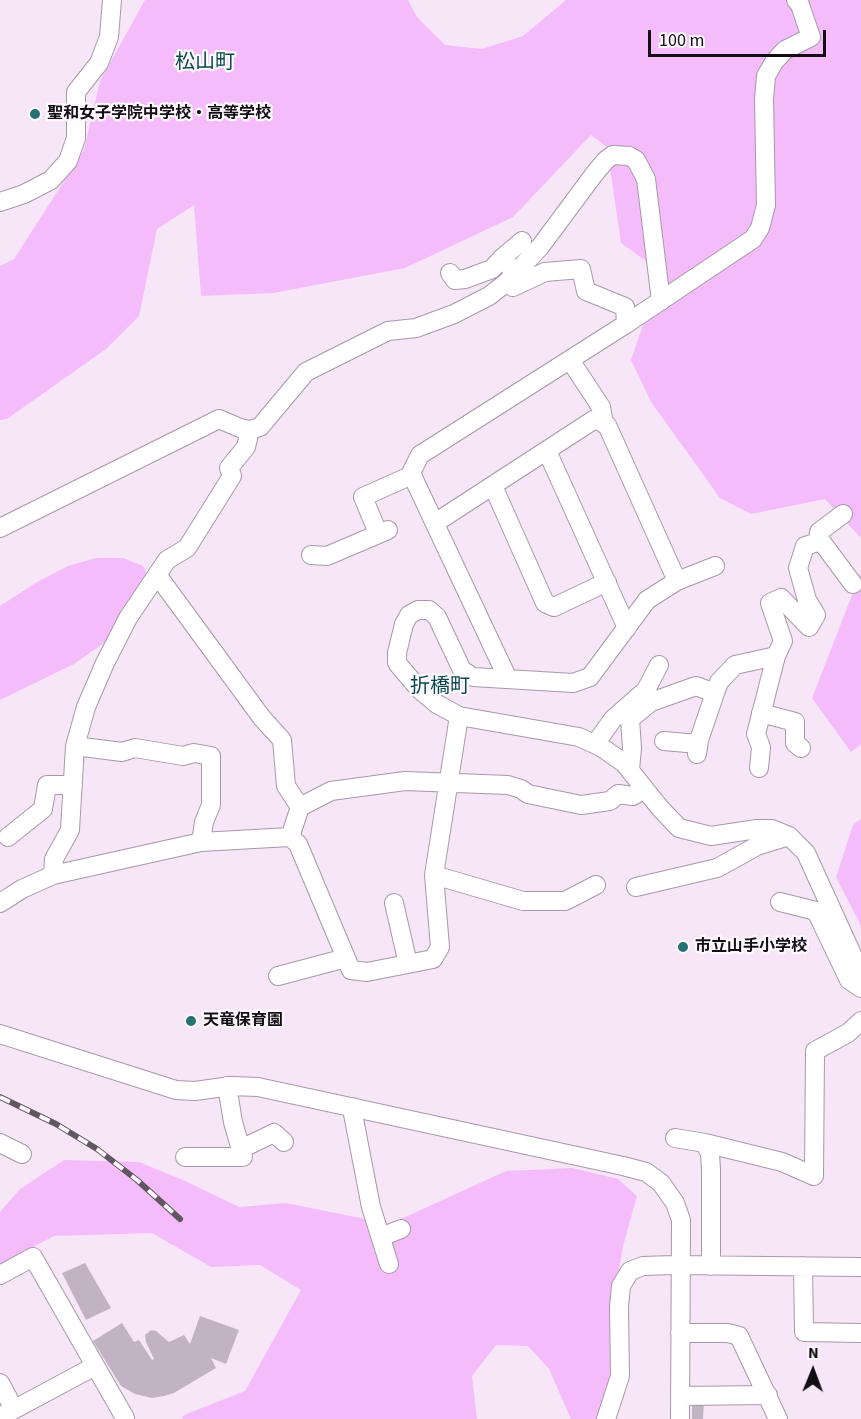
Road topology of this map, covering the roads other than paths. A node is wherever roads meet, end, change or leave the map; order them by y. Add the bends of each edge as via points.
1 (112, 0) edge
2 (796, 0) edge
3 (0, 202) edge
4 (522, 240) dead end
5 (502, 258) junction
6 (450, 273) dead end
7 (512, 277) junction
8 (661, 301) junction
9 (626, 324) junction
10 (570, 360) junction
11 (604, 424) junction
12 (250, 430) junction
13 (548, 451) junction
14 (412, 475) junction
15 (493, 486) junction
16 (843, 514) dead end
17 (435, 523) junction
18 (0, 528) edge
19 (818, 542) junction
20 (311, 555) dead end
21 (715, 566) dead end
22 (158, 576) junction
23 (677, 581) junction
24 (606, 582) junction
25 (853, 584) dead end
26 (627, 628) junction
27 (776, 656) junction
28 (659, 665) dead end
29 (508, 679) junction
30 (715, 693) junction
31 (761, 713) junction
32 (459, 716) junction
33 (664, 741) dead end
34 (595, 744) junction
35 (75, 746) junction
36 (801, 748) dead end
37 (759, 768) dead end
38 (630, 770) junction
39 (449, 782) junction
40 (73, 785) junction
41 (644, 789) junction
42 (300, 807) junction
43 (789, 836) junction
44 (8, 837) dead end
45 (290, 837) junction
46 (201, 842) junction
47 (53, 875) junction
48 (434, 875) junction
49 (596, 885) dead end
50 (636, 888) dead end
51 (780, 902) dead end
52 (0, 903) edge
53 (394, 903) dead end
54 (346, 958) junction
55 (408, 964) junction
56 (861, 974) edge
57 (278, 976) dead end
58 (861, 988) edge
59 (861, 1021) edge
60 (0, 1034) edge
61 (227, 1086) junction
62 (353, 1107) junction
63 (675, 1138) dead end
64 (284, 1142) dead end
65 (0, 1143) edge
66 (705, 1143) junction
67 (241, 1149) junction
68 (22, 1154) dead end
69 (185, 1157) dead end
70 (401, 1229) dead end
71 (381, 1237) junction
72 (389, 1264) dead end
73 (680, 1265) junction
74 (711, 1266) junction
75 (803, 1266) junction
76 (861, 1267) edge
77 (0, 1275) edge
78 (680, 1333) junction
79 (861, 1333) edge
80 (95, 1366) junction
81 (0, 1383) edge
82 (768, 1395) junction
83 (680, 1396) junction
84 (7, 1413) edge
85 (125, 1419) edge
86 (141, 1419) edge
87 (606, 1419) edge
88 (680, 1419) edge
89 (778, 1419) edge

1 - 3 street via 109,37 99,63 76,92 76,138 68,161 51,180
2 - 8 street via 811,37 785,50 766,76 766,205 760,228 753,239
4 - 5 street
5 - 6 street via 492,268 465,279 455,280
5 - 7 street
7 - 8 street via 540,247 606,160 613,155 629,156 646,179
7 - 9 street via 513,287 545,272 581,268 586,291 625,307
7 - 12 street via 489,296 454,314 416,328 388,331 306,372 260,428
8 - 9 street
9 - 10 street
10 - 11 street via 601,407
10 - 14 street via 420,455
11 - 13 street via 595,419
11 - 23 street
12 - 18 street via 219,419
12 - 22 street via 246,447 229,468 232,476 187,548 167,560
13 - 15 street
13 - 24 street
14 - 17 street
14 - 20 street via 363,497 384,531 327,556
15 - 17 street
15 - 24 street via 545,603 554,607
16 - 19 street via 819,532
17 - 29 street
19 - 25 street via 841,556
19 - 27 street via 805,546 798,568 807,600 816,615 809,627 781,598 770,603 783,641
21 - 23 street
22 - 35 street via 128,618 105,663
22 - 42 street via 282,740 286,786
23 - 26 street via 647,600
24 - 26 street
26 - 29 street via 584,680 573,683
27 - 30 street via 735,665 719,682
27 - 31 street
28 - 34 street via 646,690 614,719
29 - 32 street via 473,677 462,670 437,617 429,610 409,615 397,663 436,704
30 - 33 street via 697,749
30 - 38 street via 696,686 651,702 630,719
31 - 36 street via 795,722 795,743
31 - 37 street via 756,734
32 - 34 street via 579,737
32 - 39 street
34 - 38 street
35 - 40 street
35 - 46 street via 211,756 211,805
38 - 41 street
39 - 41 street via 508,785 528,794 581,806 610,801 618,794 633,796
39 - 42 street via 405,781 331,791
39 - 48 street
40 - 44 street via 48,785 43,809
40 - 47 street via 70,830 54,859
41 - 43 street via 679,828 711,836 772,829
42 - 45 street
43 - 50 street via 757,846 717,868
43 - 56 street via 806,853
45 - 46 street
45 - 54 street via 298,844
46 - 47 street
47 - 52 street
48 - 49 street via 523,901 565,901
48 - 55 street via 440,947 433,959
51 - 58 street via 816,911 849,980
53 - 55 street
54 - 55 street via 351,970 367,972
54 - 57 street
59 - 66 street via 815,1051 814,1176 782,1162
60 - 61 street via 176,1090
61 - 62 street via 258,1087
61 - 67 street
62 - 71 street via 371,1207
62 - 73 street via 646,1172 661,1183 678,1211
63 - 66 street
64 - 67 street via 274,1133
65 - 68 street
66 - 74 street via 711,1169
67 - 69 street via 243,1157
70 - 71 street
71 - 72 street
73 - 74 street
73 - 78 street
73 - 87 street via 643,1266 630,1271 621,1286 620,1376
74 - 75 street
75 - 76 street
75 - 79 street via 804,1332
77 - 80 street via 33,1257
78 - 82 street via 739,1336
78 - 83 street
80 - 84 street
80 - 85 street
81 - 84 street
82 - 83 street
82 - 89 street
83 - 88 street
85 - 86 street

